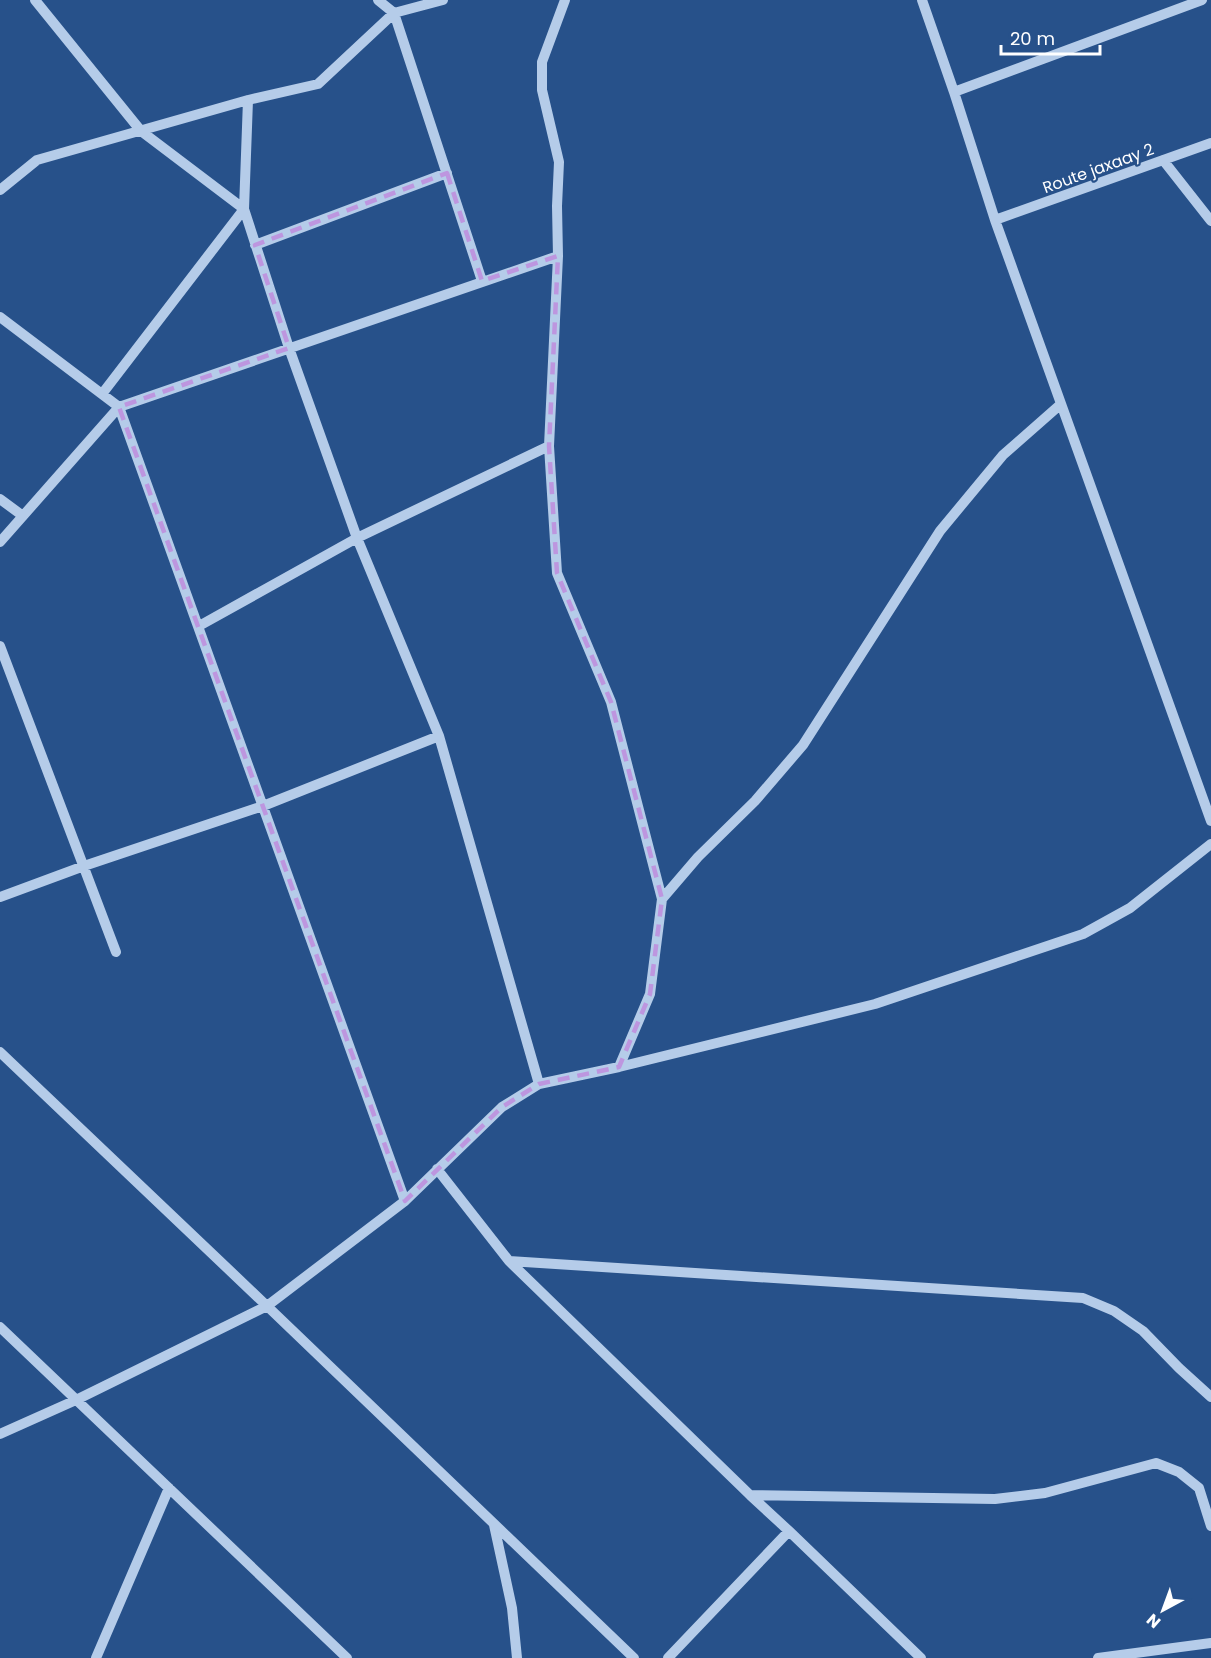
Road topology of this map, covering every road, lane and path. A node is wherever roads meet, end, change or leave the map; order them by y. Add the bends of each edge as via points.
1 (35, 0) edge
2 (378, 0) edge
3 (443, 0) edge
4 (565, 0) edge
5 (922, 0) edge
6 (1202, 0) edge
7 (394, 13) junction
8 (954, 92) junction
9 (248, 100) junction
10 (141, 131) junction
11 (1211, 143) edge
12 (1163, 160) junction
13 (447, 173) junction
14 (0, 190) edge
15 (243, 209) junction
16 (995, 220) junction
17 (1211, 221) edge
18 (255, 245) junction
19 (558, 255) junction
20 (482, 281) junction
21 (0, 317) edge
22 (289, 348) junction
23 (102, 393) junction
24 (1061, 404) junction
25 (119, 406) junction
26 (549, 446) junction
27 (0, 499) edge
28 (23, 516) junction
29 (357, 538) junction
30 (0, 542) edge
31 (199, 626) junction
32 (0, 646) edge
33 (439, 736) junction
34 (263, 806) junction
35 (1211, 821) edge
36 (1211, 844) edge
37 (84, 866) junction
38 (0, 897) edge
39 (662, 899) junction
40 (116, 952) dead end
41 (0, 1052) edge
42 (619, 1067) junction
43 (539, 1084) junction
44 (438, 1169) junction
45 (405, 1201) junction
46 (509, 1261) junction
47 (267, 1306) junction
48 (0, 1328) edge
49 (1211, 1397) edge
50 (76, 1400) junction
51 (0, 1434) edge
52 (169, 1488) junction
53 (750, 1495) junction
54 (494, 1525) junction
55 (1211, 1526) edge
56 (789, 1531) junction
57 (1211, 1643) edge
58 (96, 1658) edge
59 (347, 1658) edge
60 (518, 1658) edge
61 (633, 1658) edge
62 (668, 1658) edge
63 (921, 1658) edge
64 (1098, 1658) edge

1 - 10 street
2 - 7 street
3 - 7 street
4 - 19 street via 542,62 542,90 559,162
5 - 8 street
6 - 8 street
7 - 9 street via 318,84
7 - 13 street
8 - 16 street
9 - 10 street
9 - 15 street
10 - 14 street via 37,160
10 - 15 street
11 - 12 street, Route jaxaay 2
12 - 16 street, Route jaxaay 2
12 - 17 street
13 - 18 street
13 - 20 street
15 - 18 street
15 - 23 street
16 - 24 street
18 - 22 street
19 - 20 street
19 - 26 street
20 - 22 street
21 - 23 street
22 - 25 street
22 - 29 street
23 - 25 street
24 - 35 street
24 - 39 street via 1003,455 940,531 803,745
25 - 28 street
25 - 31 street
26 - 29 street
26 - 39 street via 557,573 611,702
27 - 28 street
28 - 30 street
29 - 31 street
29 - 33 street
31 - 34 street
32 - 37 street
33 - 34 street
33 - 43 street
34 - 37 street
34 - 45 street
36 - 42 street via 1130,908 1083,934 875,1004
37 - 38 street
37 - 40 street
39 - 42 street via 650,994
41 - 47 street
42 - 43 street
43 - 44 street via 502,1107
44 - 45 street
44 - 46 street
45 - 47 street
46 - 49 street via 1083,1298 1114,1311 1143,1331
46 - 53 street
47 - 50 street
47 - 54 street
48 - 50 street
50 - 51 street
50 - 52 street
52 - 58 street
52 - 59 street
53 - 55 street via 994,1498 1045,1493 1156,1463 1179,1472 1199,1488
53 - 56 street
54 - 60 street
54 - 61 street
56 - 62 street
56 - 63 street
57 - 64 street

